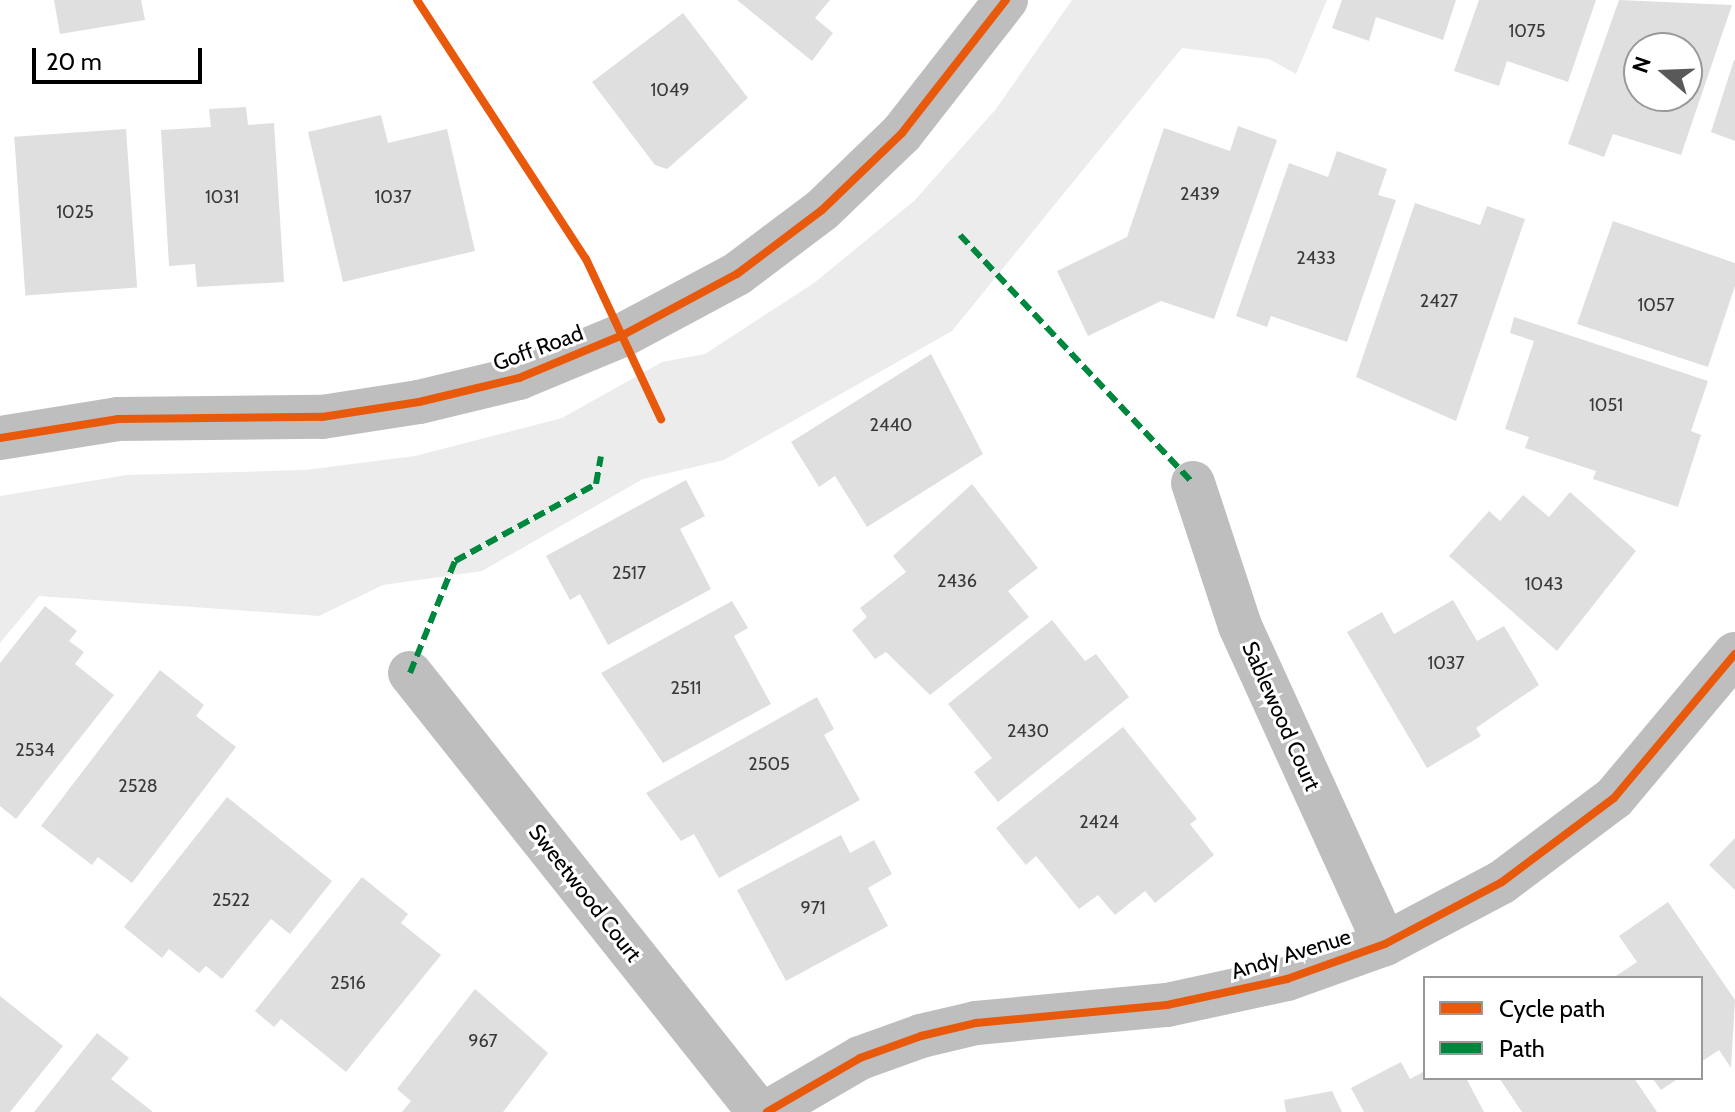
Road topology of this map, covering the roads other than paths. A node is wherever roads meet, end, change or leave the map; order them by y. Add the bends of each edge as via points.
1 (1006, 0) edge
2 (0, 438) edge
3 (1193, 483) dead end
4 (1735, 654) edge
5 (410, 673) dead end
6 (1385, 944) junction
7 (759, 1112) edge
8 (767, 1112) edge

1 - 2 street, Goff Road via 902,133 822,210 737,274 623,335 519,378 419,402 322,417 118,419
3 - 6 street, Sablewood Court via 1240,626
4 - 6 street, Andy Avenue via 1614,798 1502,882
5 - 7 street, Sweetwood Court
6 - 8 street, Andy Avenue via 1287,979 1167,1005 976,1023 921,1036 860,1058

